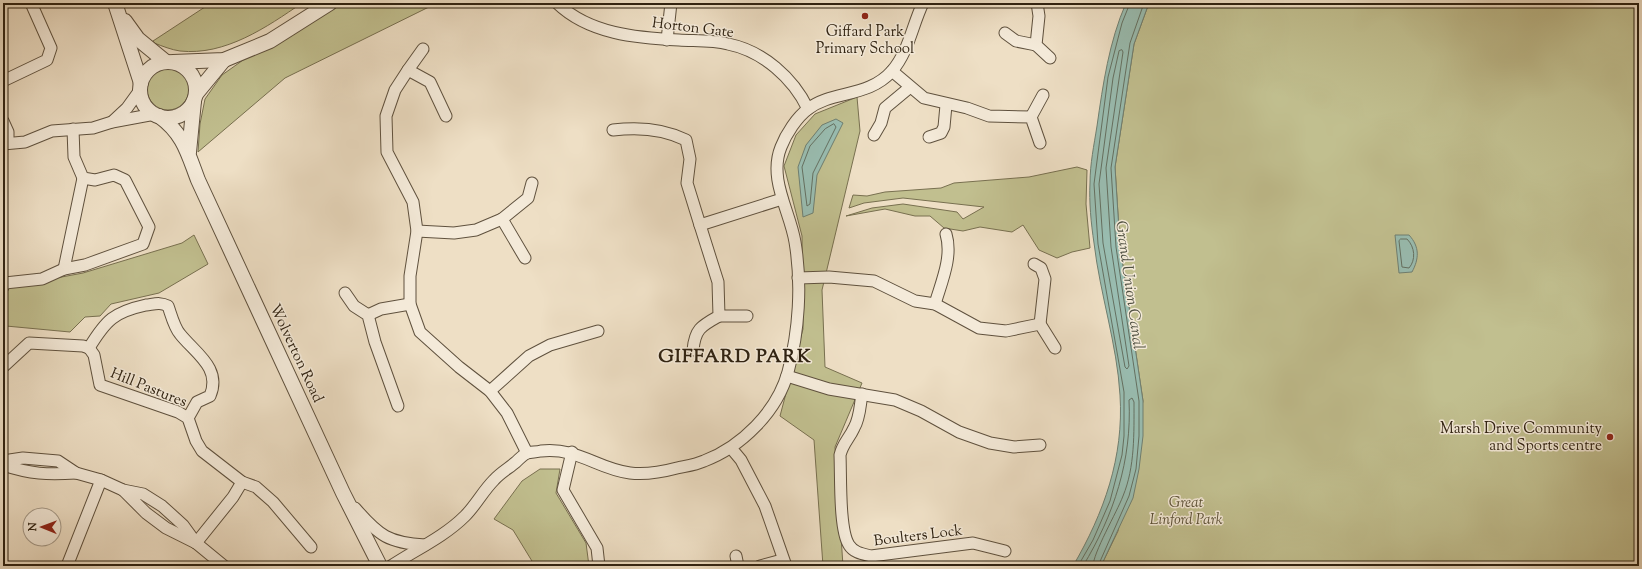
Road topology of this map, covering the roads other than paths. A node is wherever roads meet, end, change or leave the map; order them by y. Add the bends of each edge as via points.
1 (31, 3) edge
2 (330, 3) edge
3 (557, 3) edge
4 (671, 3) edge
5 (923, 3) edge
6 (1036, 3) edge
7 (117, 8) edge
8 (1005, 33) dead end
9 (668, 40) junction
10 (1036, 45) junction
11 (423, 49) dead end
12 (1050, 58) dead end
13 (224, 60) junction
14 (169, 62) junction
15 (408, 70) junction
16 (892, 71) junction
17 (3, 81) edge
18 (140, 87) junction
19 (909, 88) junction
20 (1043, 95) dead end
21 (195, 98) junction
22 (946, 105) junction
23 (808, 109) junction
24 (157, 116) junction
25 (446, 116) dead end
26 (1030, 117) junction
27 (3, 121) edge
28 (112, 122) junction
29 (73, 129) junction
30 (613, 130) dead end
31 (874, 136) dead end
32 (929, 137) dead end
33 (1040, 143) dead end
34 (6, 144) edge
35 (189, 152) junction
36 (83, 178) junction
37 (532, 183) dead end
38 (782, 199) junction
39 (502, 219) junction
40 (700, 225) junction
41 (417, 231) junction
42 (946, 234) dead end
43 (525, 258) dead end
44 (1034, 264) dead end
45 (64, 268) junction
46 (798, 278) junction
47 (4, 283) edge
48 (345, 293) dead end
49 (410, 304) junction
50 (935, 304) junction
51 (368, 315) junction
52 (719, 316) junction
53 (747, 316) dead end
54 (1040, 324) junction
55 (598, 331) dead end
56 (89, 348) junction
57 (1055, 348) dead end
58 (693, 350) dead end
59 (3, 367) edge
60 (787, 376) junction
61 (490, 391) junction
62 (862, 394) junction
63 (398, 406) dead end
64 (188, 418) junction
65 (1040, 445) dead end
66 (731, 448) junction
67 (572, 452) junction
68 (527, 453) junction
69 (3, 461) edge
70 (3, 465) edge
71 (76, 473) junction
72 (101, 480) junction
73 (242, 482) junction
74 (123, 490) junction
75 (343, 494) junction
76 (196, 544) junction
77 (426, 545) junction
78 (311, 547) dead end
79 (1005, 551) dead end
80 (784, 563) edge
81 (68, 566) edge
82 (224, 566) edge
83 (380, 566) edge
84 (391, 566) edge
85 (599, 566) edge
86 (760, 566) edge

1 - 17 street via 51,48 47,60
2 - 13 street via 270,41
3 - 9 street, Horton Gate via 575,18 607,32
4 - 9 street
5 - 16 street via 905,51
6 - 10 street via 1039,16
7 - 14 street via 138,39
7 - 18 street
8 - 10 street via 1016,41
9 - 23 street, Horton Gate via 729,44 756,54 781,72 802,95
10 - 12 street
11 - 15 street
13 - 14 street
13 - 21 street
14 - 18 street via 150,69
14 - 21 street via 188,70 196,85
15 - 25 street via 430,82
15 - 41 street via 395,90 386,116 387,152 413,202
16 - 19 street
16 - 23 street via 877,84
18 - 24 street via 144,104
18 - 28 street via 127,108
19 - 22 street via 924,98
19 - 31 street via 885,108
20 - 26 street
21 - 24 street via 183,114 176,117
21 - 35 street, Wolverton Road
22 - 26 street via 966,108 989,116
22 - 32 street via 942,133
23 - 38 street via 790,129 780,147 776,170
24 - 28 street
24 - 35 street, Wolverton Road via 175,128
26 - 33 street
27 - 34 street via 8,132
28 - 29 street via 93,128
29 - 34 street via 52,131 25,142
29 - 36 street via 74,157
30 - 40 street via 631,128 673,133 686,140 690,159 687,183
35 - 75 street, Wolverton Road via 198,180
36 - 45 street
36 - 45 street via 95,180 114,175 125,180 149,227 143,244 85,265
37 - 39 street via 528,198
38 - 40 street
38 - 46 street via 795,241
39 - 41 street via 476,230 454,233
39 - 43 street
40 - 52 street via 718,282
41 - 49 street via 410,276
42 - 50 street via 949,242 946,266
44 - 54 street via 1041,268 1045,279
45 - 47 street via 42,279
46 - 50 street via 829,277 874,281 915,301
46 - 60 street via 798,318
48 - 51 street via 354,306
49 - 51 street via 381,309
49 - 61 street via 420,332
50 - 54 street via 979,328 1006,331
51 - 63 street
52 - 53 street
52 - 58 street via 702,325 695,335
54 - 57 street
55 - 61 street via 550,345 529,356
56 - 59 street via 29,343
56 - 64 street, Hill Pastures via 94,355 100,385 178,412
56 - 64 street via 112,317 126,309 161,303 168,306 179,333 196,349 211,371 214,388 210,396 197,402
60 - 62 street via 829,389
60 - 66 street via 774,404 753,430
61 - 68 street via 507,413
62 - 65 street via 895,400 959,432 990,443 1014,447
62 - 79 street, Boulters Lock via 859,415 843,444 840,455 844,535 850,547 860,554 871,556 973,544
64 - 73 street, Hill Pastures via 202,451
66 - 67 street via 703,462 650,473 630,473 611,469
66 - 80 street via 741,460 765,506
67 - 68 street via 547,450
67 - 85 street via 563,490 597,548
68 - 77 street via 495,478 465,516
69 - 71 street via 23,458 58,461
70 - 71 street via 24,472 48,475
71 - 72 street
72 - 74 street
72 - 81 street
73 - 76 street
73 - 78 street, Hill Pastures via 256,487 273,502
74 - 76 street via 146,513 166,528
74 - 76 street via 143,494 162,506 183,525
75 - 77 street via 367,522 389,540
75 - 83 street, Wolverton Road
76 - 82 street
77 - 84 street
80 - 86 street

